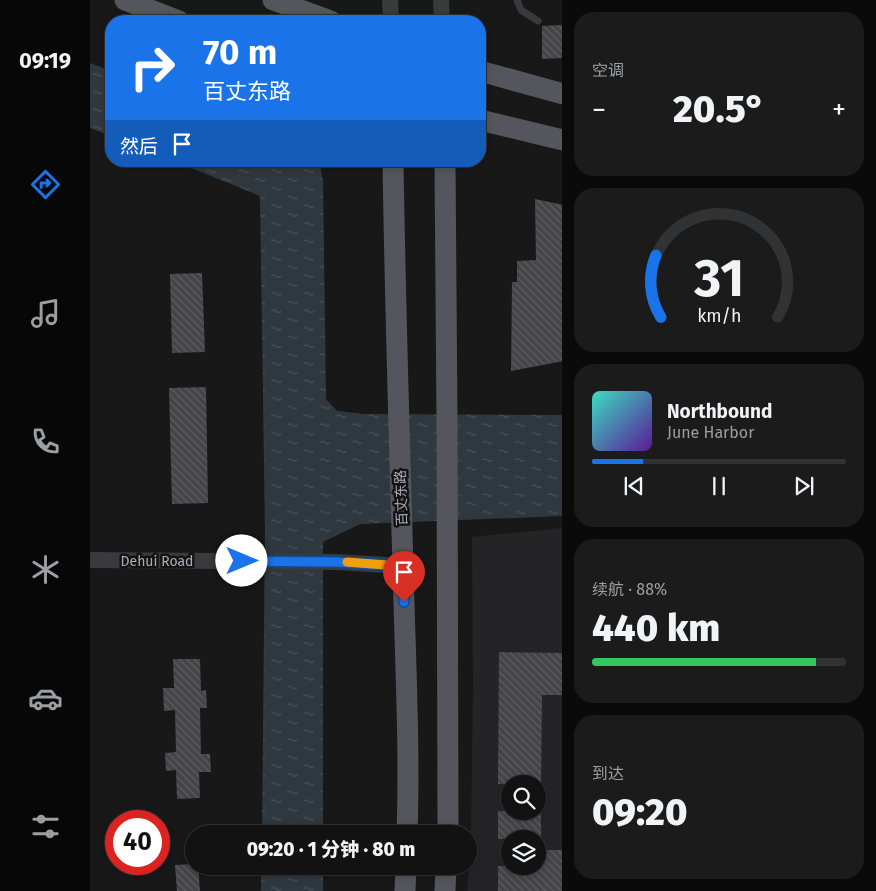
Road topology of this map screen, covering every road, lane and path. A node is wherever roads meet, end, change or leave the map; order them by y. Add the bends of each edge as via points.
1 (125, 0) edge
2 (273, 0) edge
3 (390, 0) edge
4 (441, 0) edge
5 (517, 0) edge
6 (164, 15) edge
7 (314, 15) edge
8 (391, 15) edge
9 (442, 15) edge
10 (538, 21) dead end
11 (486, 72) edge
12 (562, 94) edge
13 (486, 121) edge
14 (562, 140) edge
15 (393, 167) edge
16 (445, 167) edge
17 (90, 560) edge
18 (403, 566) junction
19 (407, 825) edge
20 (448, 825) edge
21 (406, 875) edge
22 (446, 875) edge
23 (405, 891) edge
24 (445, 891) edge

1 - 6 main road
2 - 7 main road
3 - 8 street
4 - 9 street
5 - 10 lane via 521,10
11 - 12 main road
13 - 14 main road
15 - 18 main road, 百丈东路
16 - 20 main road
17 - 18 street, Dehui Road via 336,562
18 - 19 main road, 百丈东路
21 - 23 main road
22 - 24 main road

